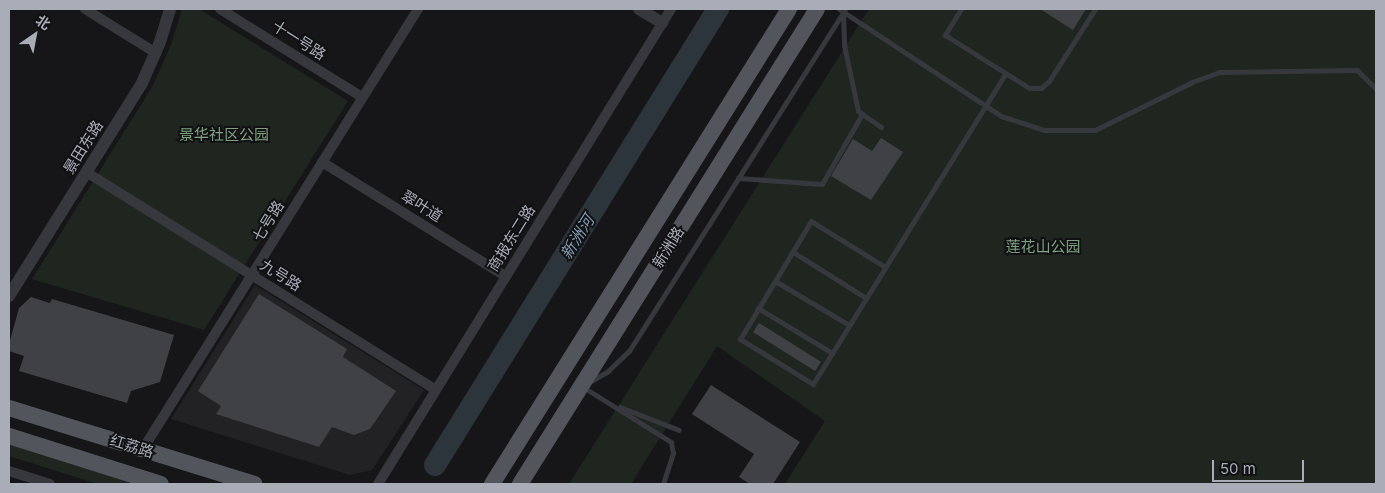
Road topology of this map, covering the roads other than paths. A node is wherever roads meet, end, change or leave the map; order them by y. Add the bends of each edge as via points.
1 (85, 9) edge
2 (170, 9) edge
3 (220, 9) edge
4 (418, 9) edge
5 (639, 9) edge
6 (671, 9) edge
7 (789, 9) edge
8 (817, 9) edge
9 (961, 9) edge
10 (1095, 9) edge
11 (843, 10) edge
12 (662, 23) junction
13 (156, 53) junction
14 (1005, 74) junction
15 (1376, 89) edge
16 (362, 98) junction
17 (984, 105) junction
18 (862, 114) junction
19 (881, 127) dead end
20 (322, 162) junction
21 (86, 172) junction
22 (738, 178) junction
23 (793, 252) junction
24 (885, 267) junction
25 (252, 275) junction
26 (505, 276) junction
27 (775, 281) junction
28 (9, 296) edge
29 (866, 298) junction
30 (758, 308) junction
31 (849, 326) junction
32 (832, 353) junction
33 (581, 386) junction
34 (435, 389) junction
35 (608, 402) junction
36 (9, 408) edge
37 (679, 430) dead end
38 (9, 436) edge
39 (143, 450) junction
40 (9, 471) edge
41 (50, 484) edge
42 (161, 484) edge
43 (255, 484) edge
44 (378, 484) edge
45 (492, 484) edge
46 (520, 484) edge
47 (663, 484) edge

1 - 13 street
2 - 13 street, 景田东路
3 - 16 street, 十一号路
4 - 16 street, 七号路
5 - 12 street
6 - 12 street, 商报东二路
7 - 45 main road, 新洲路
8 - 33 main road, 新洲路
9 - 14 lane via 946,35
10 - 14 lane via 1041,88 1029,88
11 - 17 lane
11 - 18 lane via 844,45 858,111
11 - 22 lane
12 - 26 street, 商报东二路
13 - 21 street, 景田东路 via 142,83
14 - 17 lane
15 - 17 lane via 1357,70 1219,72 1192,82 1106,126 1072,132 1031,127
16 - 20 street, 七号路
17 - 24 lane
18 - 19 lane
18 - 22 lane via 822,184
20 - 25 street, 七号路
20 - 26 street, 翠叶道
21 - 25 street, 九号路
21 - 28 street, 景田东路
22 - 33 lane via 629,351 608,371
23 - 24 lane via 811,221
23 - 27 lane
23 - 29 lane
24 - 29 lane
25 - 34 street, 九号路
25 - 39 street, 七号路
26 - 34 street, 商报东二路
27 - 30 lane
27 - 31 lane
29 - 31 lane
30 - 32 lane
30 - 32 lane via 740,338 813,384
31 - 32 lane
33 - 35 lane
33 - 46 main road, 新洲路
34 - 44 street, 商报东二路
35 - 37 lane
35 - 47 lane via 671,442 673,453
36 - 39 main road, 红荔路
38 - 42 main road, 红荔路
39 - 43 main road, 红荔路
40 - 41 street

